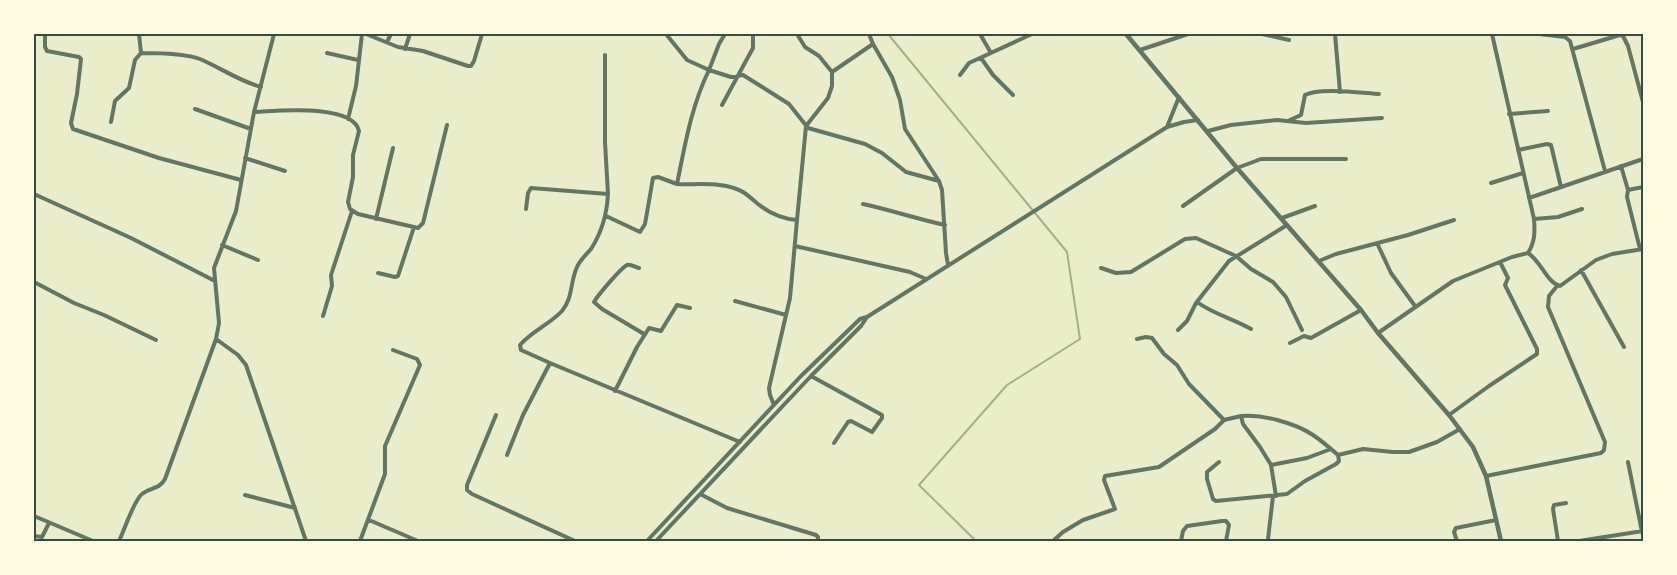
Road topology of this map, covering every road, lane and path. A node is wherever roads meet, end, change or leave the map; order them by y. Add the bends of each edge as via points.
1 (45, 34) edge
2 (139, 34) edge
3 (274, 34) edge
4 (362, 34) edge
5 (366, 34) edge
6 (391, 34) edge
7 (410, 34) edge
8 (482, 34) edge
9 (666, 34) edge
10 (725, 34) edge
11 (753, 34) edge
12 (797, 34) edge
13 (868, 34) edge
14 (980, 34) edge
15 (1032, 34) edge
16 (1126, 34) edge
17 (1188, 34) edge
18 (1262, 34) edge
19 (1335, 34) edge
20 (1492, 34) edge
21 (1539, 34) edge
22 (1289, 40) dead end
23 (387, 42) junction
24 (873, 44) junction
25 (406, 48) junction
26 (1572, 49) junction
27 (1140, 50) junction
28 (140, 53) junction
29 (327, 53) dead end
30 (991, 53) junction
31 (605, 55) dead end
32 (981, 58) junction
33 (358, 60) junction
34 (709, 70) junction
35 (832, 72) junction
36 (739, 75) junction
37 (960, 75) dead end
38 (261, 87) junction
39 (1340, 92) junction
40 (1380, 94) dead end
41 (1013, 95) dead end
42 (1179, 97) junction
43 (1643, 102) edge
44 (722, 105) dead end
45 (195, 109) dead end
46 (1548, 111) dead end
47 (254, 112) junction
48 (1510, 114) junction
49 (1382, 118) dead end
50 (348, 119) junction
51 (1198, 120) junction
52 (1290, 120) junction
53 (111, 122) dead end
54 (448, 126) dead end
55 (806, 126) junction
56 (1167, 127) junction
57 (251, 129) junction
58 (1208, 131) junction
59 (393, 148) dead end
60 (1518, 150) junction
61 (245, 158) junction
62 (1346, 159) dead end
63 (1643, 159) edge
64 (1621, 166) junction
65 (1237, 168) junction
66 (285, 171) dead end
67 (1606, 171) junction
68 (1523, 173) junction
69 (241, 180) junction
70 (939, 181) junction
71 (1491, 183) dead end
72 (677, 184) junction
73 (1561, 187) junction
74 (1643, 187) edge
75 (1628, 190) junction
76 (608, 194) junction
77 (34, 196) edge
78 (1530, 198) junction
79 (863, 204) dead end
80 (1183, 206) dead end
81 (1315, 206) dead end
82 (526, 209) dead end
83 (1582, 209) dead end
84 (352, 211) junction
85 (606, 216) junction
86 (1282, 218) junction
87 (376, 219) junction
88 (1534, 219) junction
89 (797, 220) junction
90 (1454, 220) dead end
91 (944, 225) junction
92 (1288, 226) junction
93 (414, 227) junction
94 (1377, 243) junction
95 (222, 245) junction
96 (795, 246) junction
97 (1642, 249) edge
98 (1528, 253) junction
99 (1236, 256) junction
100 (258, 260) dead end
101 (1319, 261) junction
102 (1500, 262) junction
103 (948, 265) junction
104 (639, 268) dead end
105 (1100, 268) dead end
106 (1581, 270) junction
107 (378, 273) dead end
108 (926, 279) junction
109 (214, 280) junction
110 (34, 282) edge
111 (1557, 286) junction
112 (735, 302) dead end
113 (1197, 302) junction
114 (1415, 306) junction
115 (690, 308) dead end
116 (1361, 310) junction
117 (786, 315) junction
118 (323, 316) dead end
119 (867, 317) junction
120 (1251, 329) dead end
121 (1178, 330) dead end
122 (1302, 330) dead end
123 (1378, 332) junction
124 (644, 334) junction
125 (216, 339) junction
126 (1137, 339) dead end
127 (156, 340) dead end
128 (1290, 343) dead end
129 (1624, 347) dead end
130 (393, 350) dead end
131 (550, 363) junction
132 (810, 376) junction
133 (615, 391) junction
134 (774, 405) junction
135 (496, 415) dead end
136 (1449, 415) junction
137 (1240, 416) junction
138 (1224, 420) junction
139 (1460, 428) junction
140 (740, 442) junction
141 (834, 443) dead end
142 (1331, 449) junction
143 (507, 455) dead end
144 (1338, 455) junction
145 (1219, 462) dead end
146 (1628, 462) dead end
147 (1271, 465) junction
148 (1486, 476) junction
149 (702, 494) junction
150 (245, 495) dead end
151 (1274, 496) junction
152 (1566, 503) dead end
153 (294, 508) junction
154 (34, 516) edge
155 (369, 520) junction
156 (1496, 520) junction
157 (48, 523) junction
158 (1643, 532) edge
159 (34, 536) edge
160 (1268, 539) dead end
161 (93, 541) edge
162 (119, 541) edge
163 (306, 541) edge
164 (360, 541) edge
165 (418, 541) edge
166 (575, 541) edge
167 (647, 541) edge
168 (656, 541) edge
169 (818, 541) edge
170 (1054, 541) edge
171 (1181, 541) edge
172 (1226, 541) edge
173 (1457, 541) edge
174 (1501, 541) edge
175 (1558, 541) edge
176 (1579, 541) edge

1 - 69 street via 47,51 81,59 70,123 73,129 194,169
2 - 28 street
3 - 38 street
4 - 33 street
5 - 23 street
6 - 23 street
7 - 25 street
8 - 25 street via 470,66
9 - 34 street via 687,60
10 - 34 street
11 - 36 street via 753,48
12 - 35 street via 805,47 819,56
13 - 24 street
14 - 30 street
15 - 30 street
16 - 27 street
17 - 27 street
18 - 22 street
19 - 39 street
20 - 48 street
21 - 26 street via 1565,37
23 - 25 street
24 - 35 street
24 - 70 street via 892,77 909,135
26 - 43 street via 1624,36
26 - 67 street
27 - 42 street
28 - 38 street via 198,58
28 - 53 street via 128,88 114,102
29 - 33 street
30 - 32 street
31 - 76 street
32 - 37 street via 969,63
32 - 41 street
33 - 50 street
34 - 36 street via 732,77
34 - 72 street via 693,108
35 - 55 street via 828,98
36 - 44 street
36 - 55 street via 789,104
38 - 47 street
39 - 40 street
39 - 52 street via 1307,94 1301,115
42 - 51 street
42 - 56 street
45 - 57 street
46 - 48 street
47 - 50 street via 314,110
47 - 57 street
48 - 60 street
49 - 52 street via 1306,123
50 - 84 street via 357,125 359,132 348,202
51 - 56 street
51 - 58 street
52 - 58 street via 1231,124
54 - 93 street via 423,223
55 - 70 street via 865,144 906,172
55 - 89 street
56 - 103 street
57 - 61 street
58 - 65 street
59 - 87 street
60 - 68 street
60 - 73 street via 1551,145
61 - 66 street
61 - 69 street
62 - 65 street via 1265,158
63 - 64 street
64 - 67 street
64 - 75 street
65 - 80 street
65 - 86 street
67 - 73 street
68 - 71 street
68 - 78 street
69 - 95 street via 236,211
70 - 91 street
72 - 85 street via 653,178 645,224 640,232
72 - 89 street via 733,188 777,216
73 - 78 street
74 - 75 street
75 - 97 street
76 - 82 street via 531,188
76 - 85 street
77 - 109 street via 131,238
78 - 88 street
79 - 91 street
81 - 86 street
83 - 88 street
84 - 87 street
84 - 118 street via 331,275 332,286
85 - 131 street via 594,243 577,266 564,308 520,346 521,350
86 - 92 street
87 - 93 street
88 - 98 street via 1534,240
89 - 96 street
90 - 94 street
91 - 103 street
92 - 99 street
92 - 101 street
93 - 107 street via 398,276
94 - 101 street
94 - 114 street via 1391,273
95 - 100 street
95 - 109 street via 215,264
96 - 108 street via 910,272
96 - 117 street
97 - 106 street via 1612,254
98 - 102 street
98 - 111 street
99 - 105 street via 1196,238 1189,238 1131,272 1116,273
99 - 113 street via 1225,265
99 - 122 street via 1282,291
101 - 116 street
102 - 114 street via 1453,281
102 - 136 street via 1508,278 1505,284 1537,354
103 - 108 street
104 - 124 street via 627,266 594,302
106 - 111 street
106 - 129 street
108 - 119 street
109 - 125 street via 218,323
110 - 127 street
111 - 148 street via 1548,299 1548,307 1605,442 1604,450
112 - 117 street
113 - 120 street
113 - 121 street
114 - 123 street
115 - 124 street via 677,305 661,331 649,328
116 - 123 street
116 - 128 street via 1311,338 1304,336
117 - 134 street via 769,384
119 - 132 street
119 - 134 street via 847,330
123 - 136 street
124 - 133 street
125 - 153 street via 246,365
125 - 162 street via 165,479 158,488 145,491 138,498
126 - 138 street via 1152,338 1177,365 1189,384
130 - 155 street via 418,359 420,365 385,446 385,474
131 - 133 street
131 - 143 street
132 - 141 street via 882,415 872,432 848,422
132 - 149 street
133 - 140 street
134 - 140 street
135 - 166 street via 467,490
136 - 139 street
137 - 138 street
137 - 142 street via 1260,416 1298,428
137 - 147 street
138 - 170 street via 1159,467 1105,476 1115,510 1083,520
139 - 144 street via 1437,442 1409,452 1363,449
139 - 148 street
140 - 167 street
142 - 144 street
142 - 147 street via 1307,458
144 - 151 street via 1336,464 1294,490
145 - 151 street via 1207,472 1214,500
146 - 158 street
147 - 151 street
148 - 156 street
149 - 168 street
149 - 169 street via 727,508 816,535
150 - 153 street
151 - 160 street
152 - 175 street via 1553,508
153 - 163 street
154 - 157 street
155 - 164 street
155 - 165 street
156 - 173 street via 1456,528
156 - 174 street
157 - 159 street via 42,538
157 - 161 street
158 - 176 street
171 - 172 street via 1187,526 1226,521 1229,525

